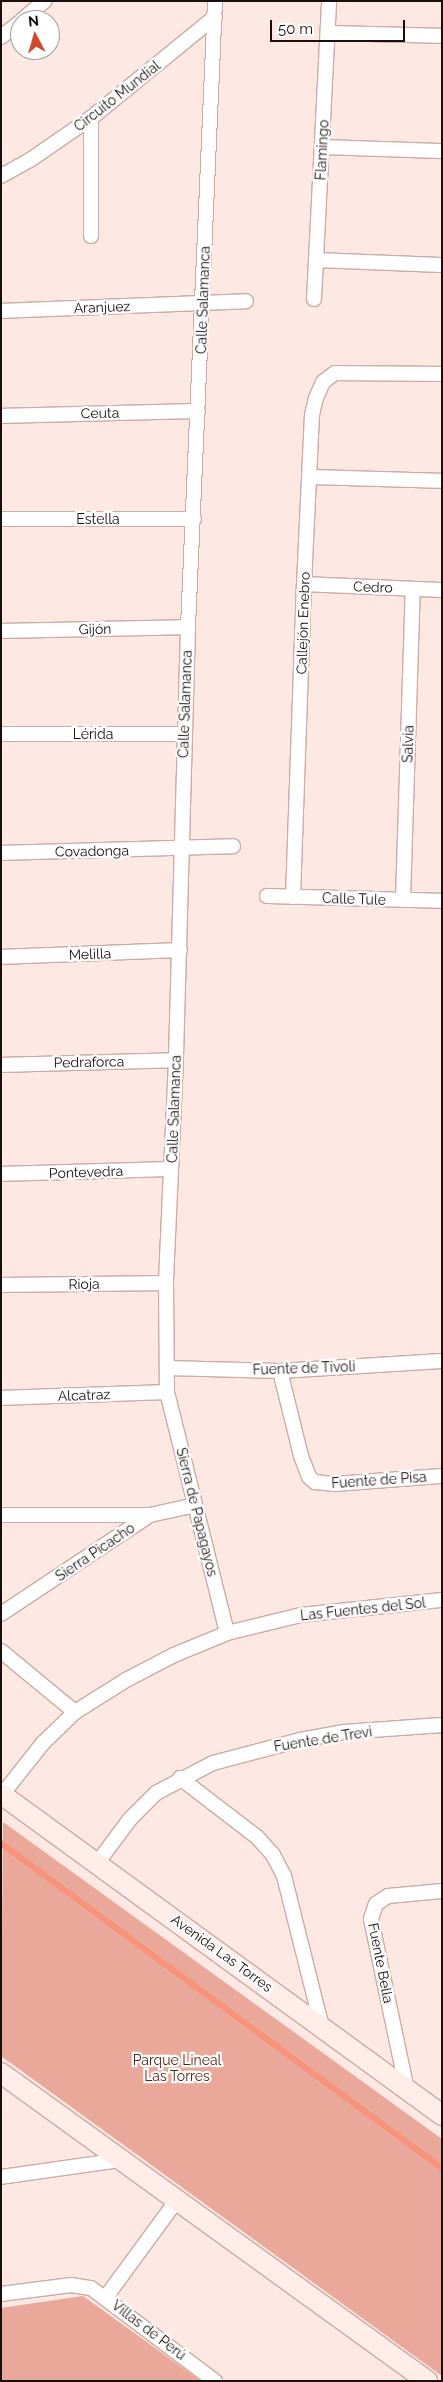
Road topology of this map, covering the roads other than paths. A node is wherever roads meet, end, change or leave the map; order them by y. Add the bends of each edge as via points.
1 (45, 1) edge
2 (215, 1) edge
3 (329, 1) edge
4 (34, 10) edge
5 (215, 18) junction
6 (328, 33) junction
7 (442, 36) edge
8 (91, 118) junction
9 (322, 147) junction
10 (442, 151) edge
11 (1, 176) edge
12 (90, 236) dead end
13 (317, 260) junction
14 (442, 265) edge
15 (314, 298) dead end
16 (246, 301) dead end
17 (202, 302) junction
18 (1, 311) edge
19 (442, 374) edge
20 (198, 411) junction
21 (1, 416) edge
22 (310, 477) junction
23 (442, 481) edge
24 (1, 519) edge
25 (194, 519) junction
26 (304, 584) junction
27 (413, 589) junction
28 (442, 590) edge
29 (188, 626) junction
30 (1, 631) edge
31 (1, 734) edge
32 (184, 734) junction
33 (233, 846) dead end
34 (183, 849) junction
35 (1, 853) edge
36 (267, 896) dead end
37 (293, 897) junction
38 (403, 900) junction
39 (442, 901) edge
40 (180, 950) junction
41 (1, 957) edge
42 (176, 1060) junction
43 (1, 1065) edge
44 (171, 1169) junction
45 (1, 1174) edge
46 (166, 1283) junction
47 (1, 1285) edge
48 (442, 1360) edge
49 (167, 1368) junction
50 (280, 1371) junction
51 (167, 1392) junction
52 (1, 1398) edge
53 (442, 1476) edge
54 (195, 1506) junction
55 (1, 1515) edge
56 (150, 1515) junction
57 (442, 1600) edge
58 (1, 1614) edge
59 (227, 1633) junction
60 (1, 1651) edge
61 (75, 1712) junction
62 (442, 1725) edge
63 (180, 1778) junction
64 (2, 1795) edge
65 (98, 1862) junction
66 (442, 1891) edge
67 (322, 2027) junction
68 (1, 2073) edge
69 (407, 2090) junction
70 (442, 2115) edge
71 (120, 2160) junction
72 (1, 2177) edge
73 (177, 2200) junction
74 (1, 2294) edge
75 (106, 2297) junction
76 (416, 2378) edge
77 (215, 2381) edge

1 - 4 street
2 - 5 street
3 - 6 street, Flamingo
5 - 8 street, Circuito Mundial
5 - 17 street, Calle Salamanca
6 - 7 street
6 - 9 street, Flamingo
8 - 11 street, Circuito Mundial
8 - 12 street
9 - 10 street
9 - 13 street, Flamingo
13 - 14 street
13 - 15 street, Flamingo
16 - 17 street, Aranjuez
17 - 18 street, Aranjuez
17 - 20 street, Calle Salamanca
19 - 22 street, Callejón Enebro via 351,371 335,373 323,382 316,398
20 - 21 street, Ceuta
20 - 25 street, Calle Salamanca
22 - 23 street
22 - 26 street, Callejón Enebro
24 - 25 street, Estella
25 - 29 street, Calle Salamanca
26 - 27 street, Cedro
26 - 37 street, Callejón Enebro
27 - 28 street, Cedro
27 - 38 street, Salvia
29 - 30 street, Gijón
29 - 32 street, Calle Salamanca
31 - 32 street, Lérida
32 - 34 street, Calle Salamanca
33 - 34 street, Covadonga
34 - 35 street, Covadonga
34 - 40 street, Calle Salamanca
36 - 37 street, Calle Tule
37 - 38 street, Calle Tule
38 - 39 street, Calle Tule
40 - 41 street, Melilla
40 - 42 street, Calle Salamanca
42 - 43 street, Pedraforca
42 - 44 street, Calle Salamanca
44 - 45 street, Pontevedra
44 - 46 street, Calle Salamanca
46 - 47 street, Rioja
46 - 49 street, Calle Salamanca
48 - 50 street, Fuente de Tívoli
49 - 50 street, Fuente de Tívoli
49 - 51 street, Calle Salamanca
50 - 53 street, Fuente de Pisa via 301,1456 309,1477 315,1482 335,1484
51 - 52 street, Alcatraz
51 - 54 street, Sierra de Papagayos
54 - 56 street, Sierra Picacho
54 - 59 street, Sierra de Papagayos
55 - 56 street
56 - 58 street, Sierra Picacho
57 - 59 street, Las Fuentes del Sol via 310,1613
59 - 61 street, Las Fuentes del Sol via 126,1680
60 - 61 street
61 - 64 street, Las Fuentes del Sol via 43,1743
62 - 63 street, Fuente de Trevi via 344,1732 300,1740 213,1763
63 - 65 street, Fuente de Trevi via 144,1804
63 - 67 street via 257,1838 273,1855 284,1876
64 - 65 street, Avenida Las Torres
65 - 67 street, Avenida Las Torres
66 - 69 street, Fuente Bella via 388,1896 376,1904 371,1919
67 - 69 street, Avenida Las Torres
68 - 71 street
69 - 70 street, Avenida Las Torres
71 - 72 street
71 - 73 street
73 - 75 street, Villas de Perú
73 - 76 street
74 - 75 street, Villas de Perú via 71,2285 91,2288
75 - 77 street, Villas de Perú

